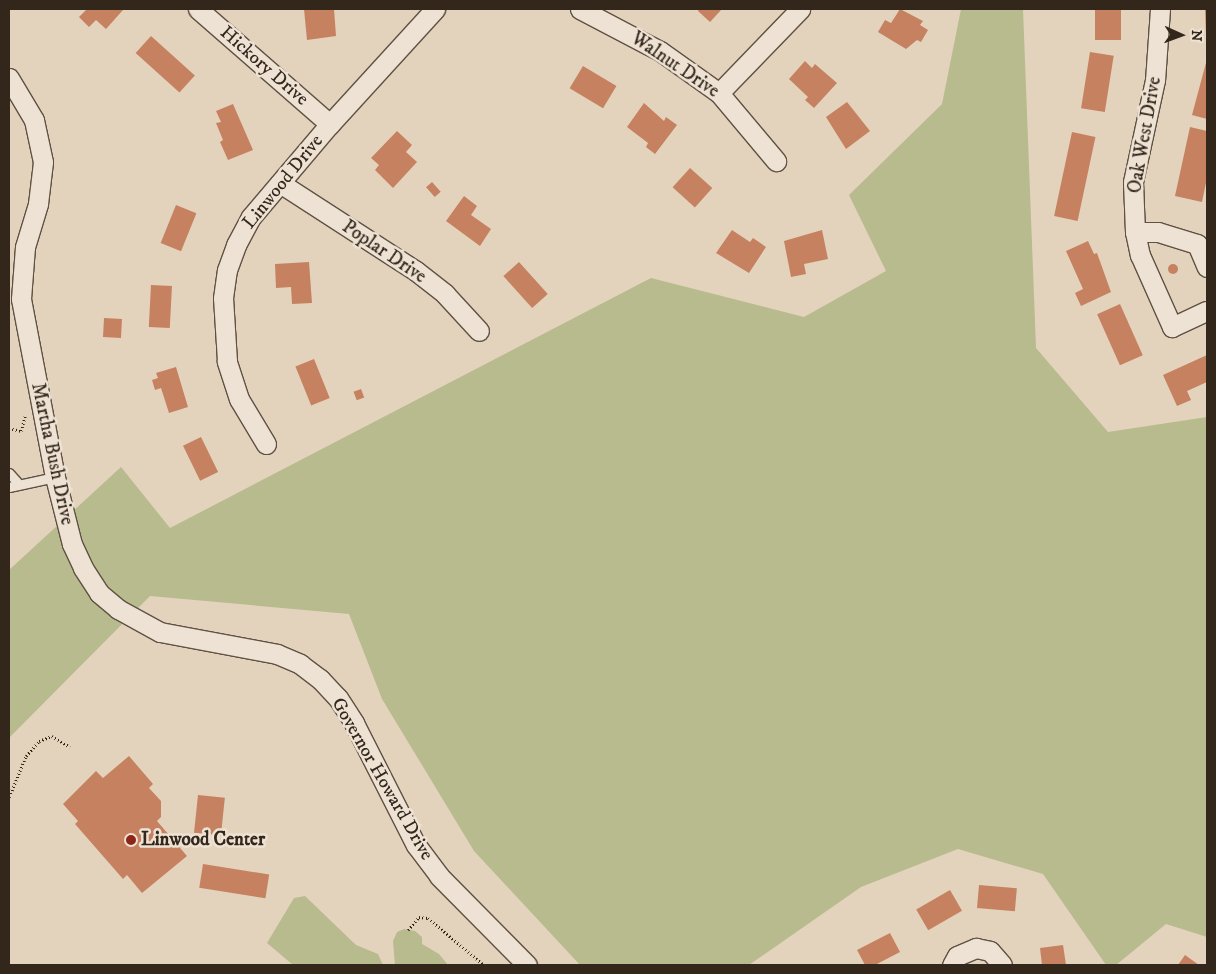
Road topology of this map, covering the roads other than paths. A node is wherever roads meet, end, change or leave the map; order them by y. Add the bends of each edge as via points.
1 (198, 9) edge
2 (435, 9) edge
3 (580, 9) edge
4 (800, 9) edge
5 (1160, 9) edge
6 (9, 78) edge
7 (719, 93) junction
8 (330, 124) junction
9 (776, 161) dead end
10 (280, 183) junction
11 (1135, 232) junction
12 (1207, 267) edge
13 (1207, 311) edge
14 (479, 331) dead end
15 (266, 444) dead end
16 (9, 473) edge
17 (55, 476) junction
18 (13, 484) edge
19 (320, 679) joint
20 (527, 965) edge
21 (952, 965) edge
22 (1002, 965) edge

1 - 8 street, Hickory Drive
2 - 8 street, Linwood Drive
3 - 7 street, Walnut Drive via 660,51
4 - 7 street
5 - 11 street, Oak West Drive via 1155,80 1133,182
6 - 17 street, Martha Bush Drive via 34,120 43,162 38,204 24,247 21,298
7 - 9 street, Walnut Drive
8 - 10 street, Linwood Drive
10 - 14 street, Poplar Drive via 416,271 445,294
10 - 15 street, Linwood Drive via 251,217 236,245 227,270 223,298 227,362 239,399
11 - 12 street via 1158,232 1197,244
11 - 13 street, Oak West Drive via 1140,255 1172,327
16 - 18 lane
17 - 18 lane
17 - 19 street, Martha Bush Drive via 72,544 83,568 99,593 118,609 160,632 277,654 300,664
19 - 20 street, Governor Howard Drive via 338,698 354,723 394,807 422,853 439,876
21 - 22 street via 957,956 976,948 990,951

